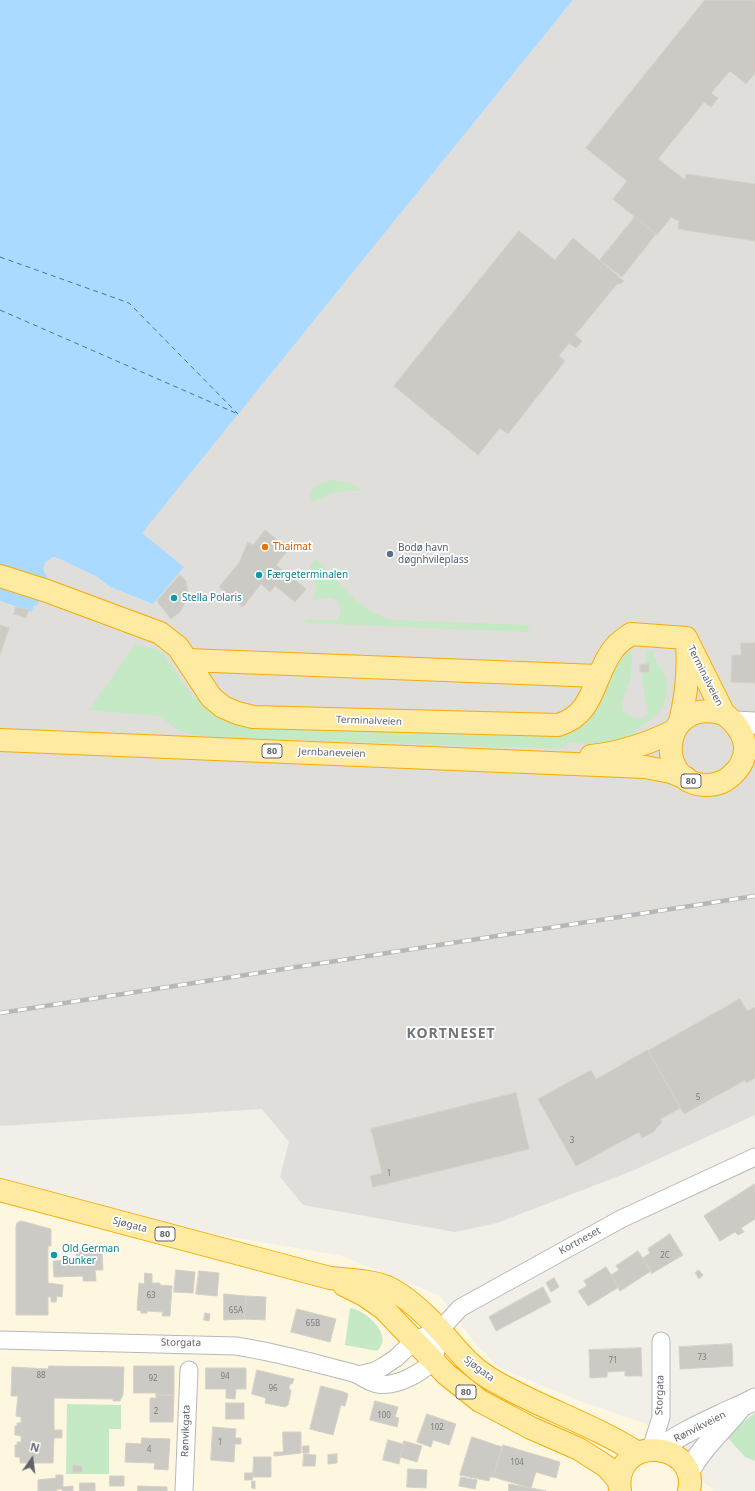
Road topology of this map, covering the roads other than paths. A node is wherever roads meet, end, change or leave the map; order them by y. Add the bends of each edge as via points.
1 (0, 576) edge
2 (686, 638) junction
3 (187, 660) junction
4 (598, 676) junction
5 (738, 720) edge
6 (677, 727) junction
7 (0, 740) edge
8 (748, 759) edge
9 (544, 762) junction
10 (686, 778) junction
11 (755, 1157) edge
12 (0, 1193) edge
13 (330, 1278) junction
14 (440, 1330) junction
15 (0, 1340) edge
16 (415, 1340) junction
17 (661, 1341) dead end
18 (434, 1361) junction
19 (189, 1370) dead end
20 (358, 1375) junction
21 (748, 1403) edge
22 (650, 1450) junction
23 (690, 1485) edge
24 (620, 1488) edge
25 (184, 1491) edge

1 - 3 highway, Terminalveien via 160,633 170,640
2 - 4 highway, Terminalveien via 630,634 613,649
2 - 5 highway, Terminalveien / 80
2 - 6 highway, Terminalveien / 80 via 688,659 684,704
3 - 4 highway
3 - 4 highway, Terminalveien via 212,698 223,707 253,717 558,725 569,722 582,711
5 - 6 highway, Jernbaneveien / 80 via 713,710 701,711 690,714
5 - 8 highway, Jernbaneveien / 80
6 - 9 highway, Jernbaneveien / 80 via 642,745 623,751
6 - 10 highway, 80 via 670,746 673,762
7 - 9 highway, Jernbaneveien / 80
8 - 10 highway, Jernbaneveien / 80 via 730,778 713,785 703,785
9 - 10 highway, Jernbaneveien / 80 via 601,767 645,767 672,772
11 - 14 street, Kortneset via 621,1219 460,1308
12 - 13 highway, Sjøgata / 80
13 - 14 highway, Sjøgata / 80 via 368,1282 387,1288 404,1298
13 - 16 highway, Sjøgata / 80 via 383,1308
14 - 16 street, Kortneset
14 - 18 street
14 - 22 highway, Sjøgata / 80 via 456,1350 485,1376 504,1387
15 - 20 street, Storgata via 236,1346 265,1350
16 - 18 highway, Sjøgata / 80
16 - 20 street via 384,1366
17 - 22 street, Storgata via 661,1417
18 - 20 street, Storgata via 413,1376 390,1383 379,1384
18 - 24 highway, Sjøgata / 80 via 460,1387 480,1401 585,1452 608,1467
19 - 25 street, Rønvikgata
21 - 22 street, Rønvikveien
21 - 23 street, Rønvikveien via 700,1452
22 - 23 highway, 80 via 672,1454 682,1462
22 - 24 highway, 80 via 625,1465

